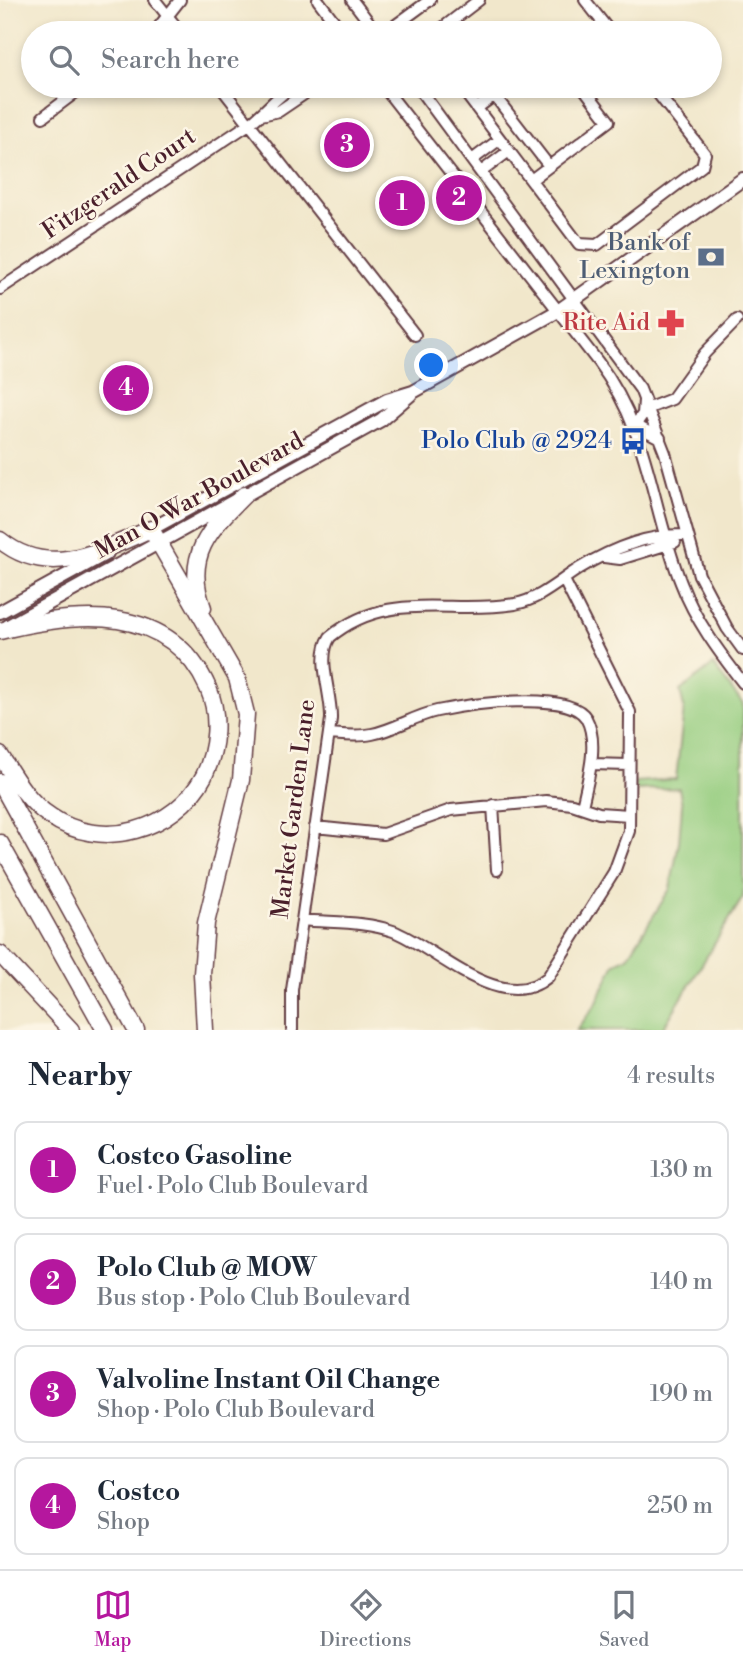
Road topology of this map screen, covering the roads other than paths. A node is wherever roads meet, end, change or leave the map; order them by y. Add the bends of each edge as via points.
1 (155, 0) edge
2 (180, 0) edge
3 (318, 0) edge
4 (352, 0) edge
5 (430, 0) edge
6 (479, 0) edge
7 (585, 0) edge
8 (169, 18) junction
9 (166, 21) edge
10 (171, 21) edge
11 (335, 21) edge
12 (368, 21) edge
13 (401, 21) edge
14 (452, 21) edge
15 (602, 21) edge
16 (68, 98) edge
17 (229, 98) edge
18 (275, 98) edge
19 (298, 98) edge
20 (392, 98) edge
21 (426, 98) edge
22 (469, 98) edge
23 (490, 98) edge
24 (496, 98) edge
25 (591, 98) edge
26 (661, 98) edge
27 (477, 108) junction
28 (261, 115) junction
29 (43, 117) dead end
30 (249, 124) junction
31 (522, 131) junction
32 (504, 145) junction
33 (472, 160) junction
34 (549, 166) junction
35 (481, 172) junction
36 (743, 179) edge
37 (531, 180) junction
38 (0, 289) edge
39 (575, 299) junction
40 (558, 311) junction
41 (737, 320) dead end
42 (415, 335) dead end
43 (413, 392) junction
44 (644, 397) junction
45 (649, 408) junction
46 (635, 425) junction
47 (660, 438) junction
48 (244, 495) junction
49 (686, 535) junction
50 (155, 536) junction
51 (0, 540) edge
52 (668, 540) junction
53 (564, 580) junction
54 (0, 612) edge
55 (0, 630) edge
56 (219, 646) junction
57 (743, 650) edge
58 (743, 683) edge
59 (329, 734) junction
60 (0, 755) edge
61 (591, 764) junction
62 (629, 765) junction
63 (0, 782) edge
64 (493, 805) junction
65 (582, 807) junction
66 (629, 815) junction
67 (315, 827) junction
68 (0, 843) edge
69 (497, 870) dead end
70 (302, 920) junction
71 (0, 954) edge
72 (71, 1030) edge
73 (105, 1030) edge
74 (135, 1030) edge
75 (205, 1030) edge
76 (292, 1030) edge

1 - 8 street
2 - 8 street
3 - 11 street
4 - 12 street
5 - 13 street
6 - 14 street
7 - 15 street
8 - 9 street
8 - 10 street
16 - 29 street
17 - 30 street
18 - 28 street, Fitzgerald Court
19 - 28 street, Fitzgerald Court via 279,111
20 - 40 street
21 - 33 street
22 - 27 street
23 - 27 street
24 - 31 street
25 - 34 street via 609,121
26 - 37 street via 705,154 702,166 597,245 579,244
27 - 32 street
28 - 30 street, Fitzgerald Court
30 - 38 street, Fitzgerald Court
30 - 42 street
31 - 32 street
31 - 34 street
32 - 33 street
32 - 35 street
32 - 37 street
33 - 35 street
34 - 37 street
35 - 39 street
36 - 39 main road, Man O War Boulevard
39 - 40 main road, Man O War Boulevard
39 - 44 street
40 - 43 main road, Man O War Boulevard
40 - 46 street via 605,371
41 - 45 street via 705,353 672,399
43 - 48 main road, Man O War Boulevard via 381,419
43 - 50 main road, Man O War Boulevard via 387,400
44 - 45 street
44 - 46 street via 643,414
45 - 47 street
46 - 47 street
46 - 52 street
47 - 49 street
48 - 50 main road, Man O War Boulevard
48 - 56 highway via 214,526 199,556 198,590
49 - 52 street, Market Garden Lane
49 - 57 street via 712,603
50 - 51 highway via 62,562 30,557
50 - 54 main road, Man O War Boulevard
50 - 55 main road, Man O War Boulevard
50 - 56 highway
52 - 53 street, Market Garden Lane via 617,548
52 - 58 street via 694,612
53 - 59 street, Market Garden Lane via 537,597 514,604 387,608 332,635 323,653 332,700
53 - 62 street via 626,702 632,726
55 - 60 highway via 79,617 109,618 159,631 197,667 210,693 216,723 204,775 184,803 148,827 117,835 90,834 49,816 18,785
56 - 75 highway via 244,698 245,744 241,780 206,923 202,974
59 - 61 street via 361,736 438,711 546,700 585,715
59 - 67 street, Market Garden Lane
61 - 62 street
61 - 65 street
62 - 66 street
63 - 74 highway
64 - 65 street via 554,801
64 - 67 street via 451,810 383,834
64 - 69 street
65 - 66 street
66 - 70 street via 626,843 614,872 548,977 531,987 513,988 469,976 391,931
67 - 70 street, Market Garden Lane
68 - 73 highway
70 - 76 street, Market Garden Lane via 292,990
71 - 72 highway

